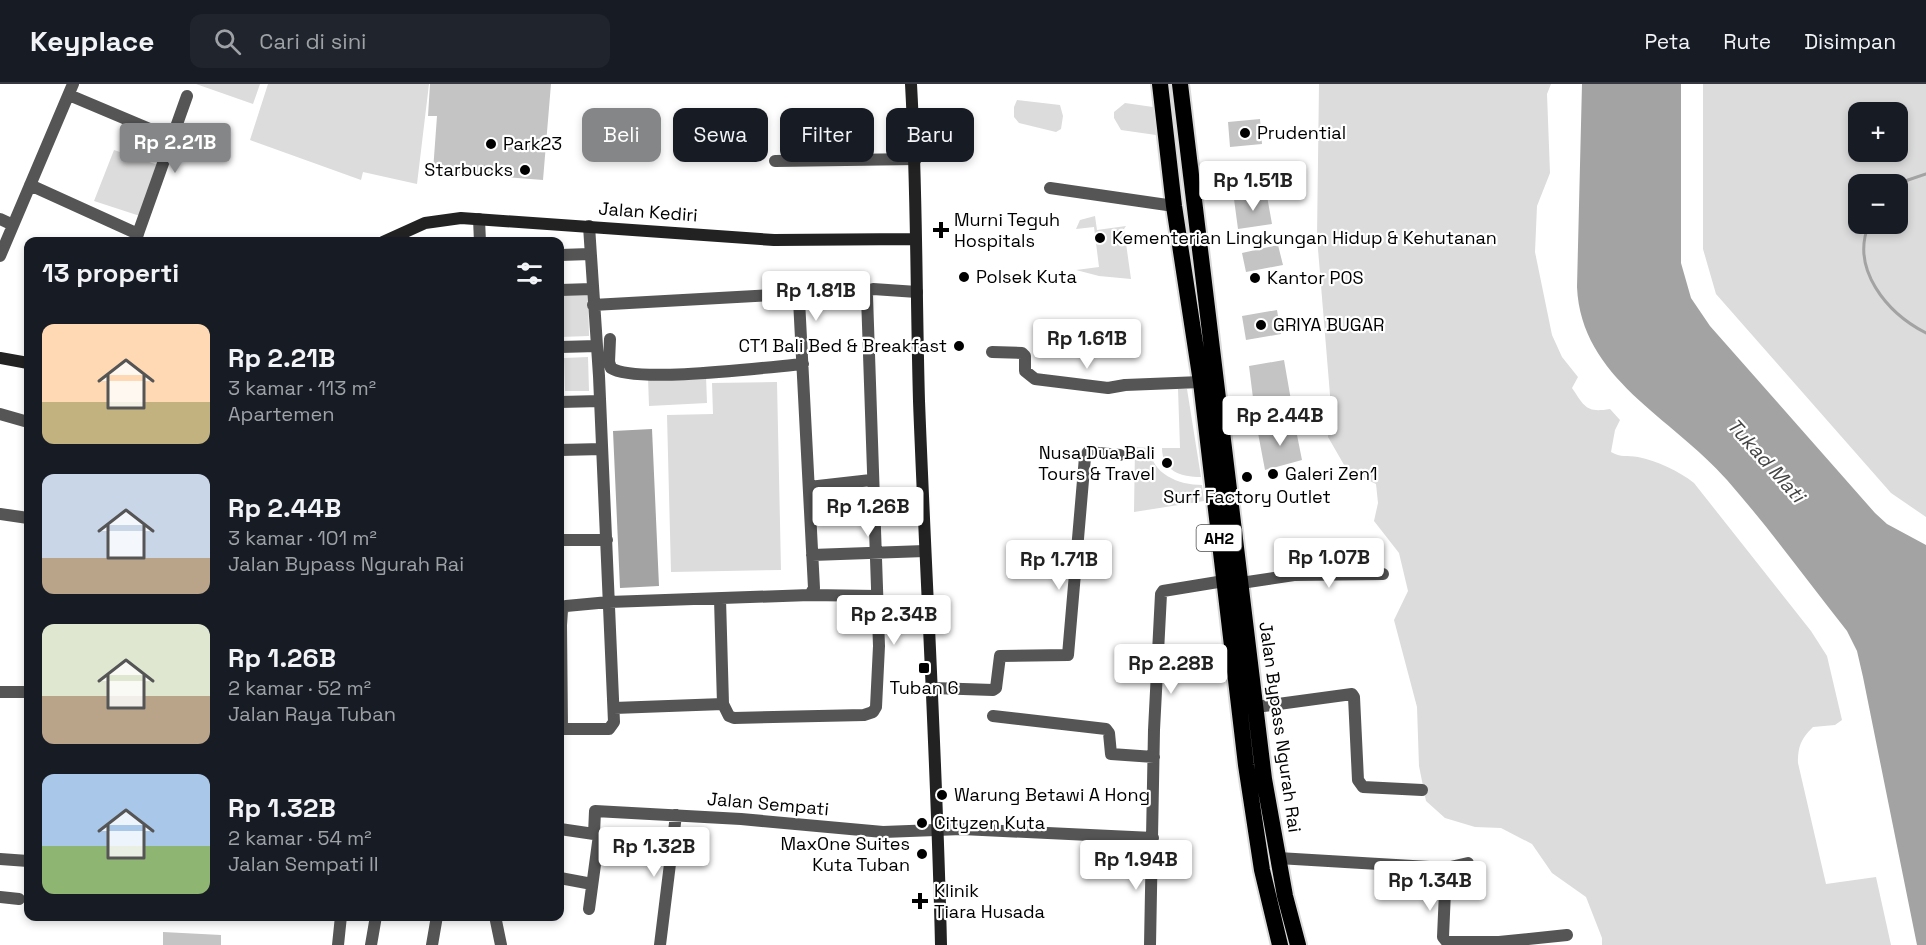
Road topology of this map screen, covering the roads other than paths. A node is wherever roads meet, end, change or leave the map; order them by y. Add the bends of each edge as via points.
1 (911, 84) edge
2 (1160, 84) edge
3 (1180, 84) edge
4 (71, 89) edge
5 (187, 96) dead end
6 (913, 108) edge
7 (1186, 128) junction
8 (1165, 130) junction
9 (171, 138) junction
10 (886, 159) edge
11 (775, 161) dead end
12 (916, 162) edge
13 (30, 185) junction
14 (1050, 188) dead end
15 (1174, 206) junction
16 (0, 219) edge
17 (479, 219) junction
18 (13, 225) junction
19 (589, 226) junction
20 (135, 237) edge
21 (137, 237) edge
22 (394, 237) edge
23 (480, 237) edge
24 (915, 239) junction
25 (590, 254) junction
26 (564, 255) edge
27 (0, 256) edge
28 (592, 289) junction
29 (564, 290) edge
30 (917, 292) junction
31 (593, 305) junction
32 (610, 339) dead end
33 (597, 346) junction
34 (564, 347) edge
35 (992, 352) dead end
36 (0, 358) edge
37 (24, 362) edge
38 (803, 364) junction
39 (1201, 382) junction
40 (600, 401) junction
41 (564, 402) edge
42 (0, 414) edge
43 (24, 421) edge
44 (602, 449) junction
45 (564, 450) edge
46 (1120, 455) dead end
47 (871, 480) junction
48 (809, 487) junction
49 (0, 514) edge
50 (24, 517) edge
51 (564, 540) edge
52 (607, 540) junction
53 (925, 551) junction
54 (875, 553) junction
55 (812, 555) junction
56 (1383, 574) dead end
57 (1233, 582) junction
58 (810, 595) junction
59 (877, 596) junction
60 (720, 599) junction
61 (609, 602) junction
62 (564, 609) edge
63 (933, 688) junction
64 (0, 692) edge
65 (24, 693) edge
66 (723, 704) junction
67 (1256, 707) junction
68 (614, 708) junction
69 (993, 716) dead end
70 (564, 729) edge
71 (1154, 757) junction
72 (1422, 790) dead end
73 (676, 815) junction
74 (564, 830) edge
75 (938, 830) junction
76 (596, 834) junction
77 (1153, 838) junction
78 (673, 843) junction
79 (1278, 858) junction
80 (0, 859) edge
81 (24, 861) edge
82 (1468, 863) dead end
83 (1446, 868) junction
84 (564, 879) edge
85 (592, 884) junction
86 (0, 897) edge
87 (19, 899) dead end
88 (589, 909) dead end
89 (340, 921) edge
90 (375, 921) edge
91 (437, 921) edge
92 (496, 921) edge
93 (1567, 935) dead end
94 (1500, 944) edge
95 (338, 945) edge
96 (372, 945) edge
97 (432, 945) edge
98 (501, 945) edge
99 (660, 945) edge
100 (941, 945) edge
101 (1150, 945) edge
102 (1280, 945) edge
103 (1298, 945) edge

1 - 6 main road
2 - 8 highway, Jalan Bypass Ngurah Rai / AH2
3 - 7 highway, Jalan Bypass Ngurah Rai / AH2
4 - 9 street
4 - 13 street
5 - 9 street
7 - 8 highway
7 - 57 highway, Jalan Bypass Ngurah Rai / AH2
8 - 15 highway, Jalan Bypass Ngurah Rai / AH2
9 - 21 street
10 - 11 street
12 - 24 main road
13 - 18 street
13 - 20 street
14 - 15 street
15 - 39 highway, Jalan Bypass Ngurah Rai / AH2
16 - 18 street
17 - 19 main road, Jalan Kediri
17 - 22 main road, Jalan Kediri via 425,223
17 - 23 street
18 - 27 street
19 - 24 main road, Jalan Kediri via 774,240
19 - 25 street
24 - 30 main road
25 - 26 street
25 - 28 street
28 - 29 street
28 - 31 street
30 - 47 street via 868,291
30 - 53 main road
31 - 33 street
31 - 38 street via 790,294 800,300
32 - 38 street via 611,368 626,374 692,374
33 - 34 street
33 - 40 street
35 - 39 street via 1022,353 1025,371 1035,379 1108,388
36 - 37 main road
38 - 48 street
39 - 57 highway, Jalan Bypass Ngurah Rai / AH2
40 - 41 street
40 - 44 street
42 - 43 street
44 - 45 street
44 - 52 street
46 - 63 street via 1095,452 1084,457 1068,655 1000,656 993,690
47 - 48 street
47 - 54 street
48 - 55 street
49 - 50 street
51 - 52 street
52 - 61 street
53 - 54 street
53 - 63 main road
54 - 55 street
54 - 59 street
55 - 58 street via 814,588
56 - 57 street via 1294,575
57 - 67 highway, Jalan Bypass Ngurah Rai / AH2
57 - 71 street via 1161,594
57 - 102 highway, Jalan Bypass Ngurah Rai / AH2 via 1257,836
58 - 59 street
58 - 60 street
59 - 66 street via 878,701 873,712 734,718
60 - 61 street
60 - 66 street
61 - 62 street
61 - 68 street
63 - 75 main road
64 - 65 street
66 - 68 street
67 - 72 street via 1352,694 1358,780 1363,787
67 - 79 highway, Jalan Bypass Ngurah Rai / AH2
68 - 70 street via 614,723 609,729
69 - 71 street via 1106,729 1110,733 1111,754
71 - 77 street
73 - 75 street, Jalan Sempati via 883,832
73 - 76 street, Jalan Sempati via 595,811
73 - 78 street
74 - 76 street
75 - 77 street, Jalan Sempati
75 - 100 main road
76 - 78 street
76 - 85 street
77 - 101 street
78 - 99 street
79 - 83 street
79 - 103 highway, Jalan Bypass Ngurah Rai / AH2
80 - 81 street
82 - 83 street
83 - 94 street via 1444,939
84 - 85 street
85 - 88 street
86 - 87 street
89 - 95 street
90 - 96 street
91 - 97 street
92 - 98 street
93 - 94 street

